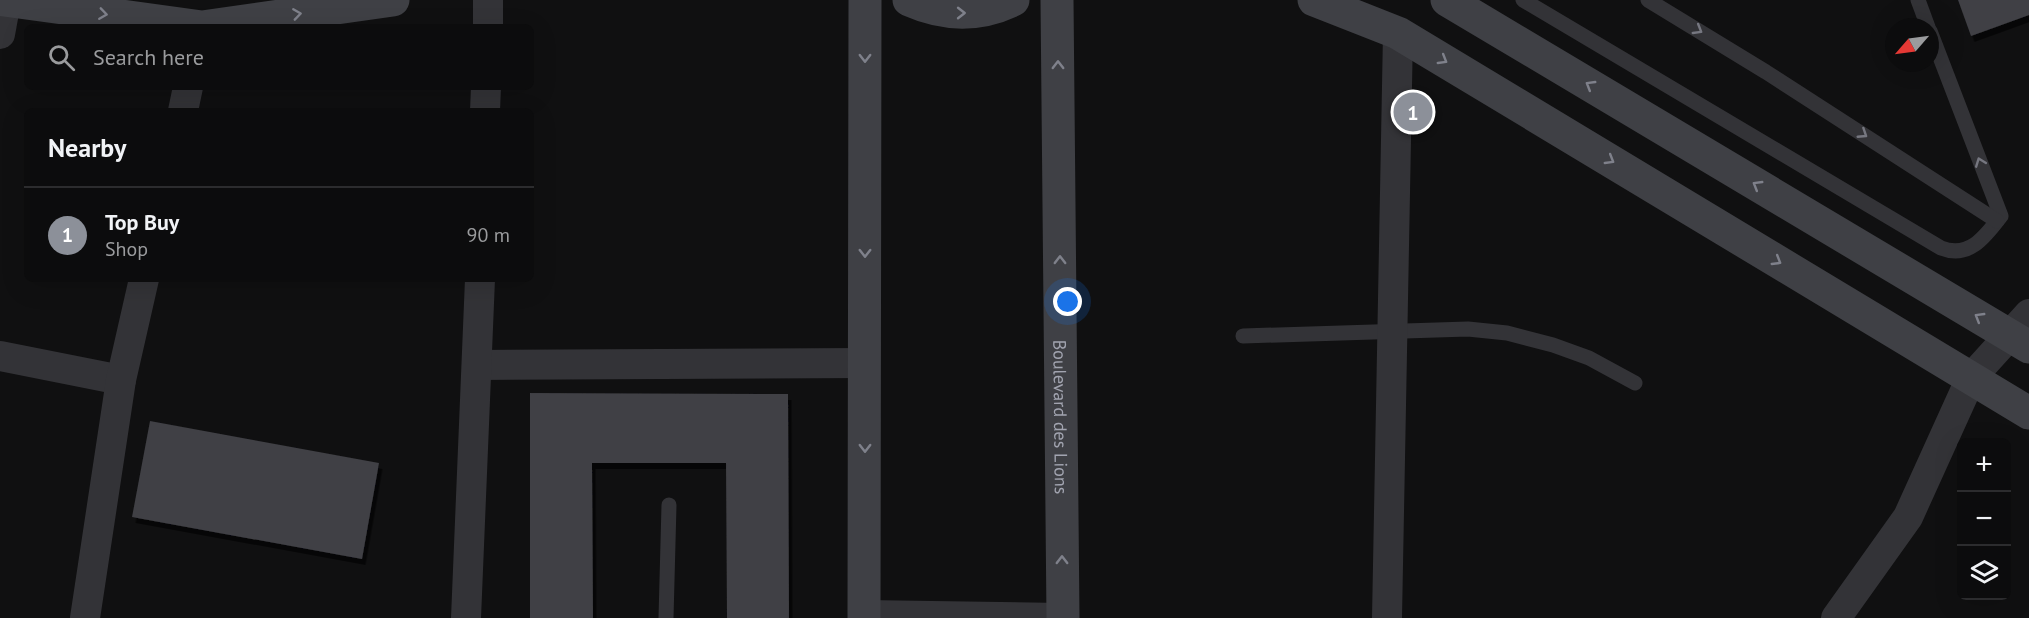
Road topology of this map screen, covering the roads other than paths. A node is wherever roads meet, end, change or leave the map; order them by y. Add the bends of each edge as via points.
1 (5, 0) edge
2 (393, 0) edge
3 (488, 0) edge
4 (865, 0) edge
5 (909, 0) edge
6 (1013, 0) edge
7 (1057, 0) edge
8 (1314, 0) edge
9 (1447, 0) edge
10 (1523, 0) edge
11 (1648, 0) edge
12 (1918, 0) edge
13 (1925, 18) edge
14 (180, 24) edge
15 (223, 24) edge
16 (488, 24) edge
17 (1398, 33) junction
18 (0, 34) edge
19 (1939, 56) edge
20 (187, 90) edge
21 (486, 90) edge
22 (184, 108) edge
23 (485, 108) edge
24 (1999, 219) junction
25 (143, 282) edge
26 (480, 282) edge
27 (1392, 332) junction
28 (2023, 332) edge
29 (1243, 336) dead end
30 (0, 356) edge
31 (865, 363) junction
32 (478, 365) junction
33 (1971, 378) junction
34 (122, 380) junction
35 (1635, 383) dead end
36 (2029, 413) edge
37 (669, 506) dead end
38 (864, 616) edge
39 (85, 618) edge
40 (466, 618) edge
41 (666, 618) edge
42 (1062, 618) edge
43 (1387, 618) edge
44 (1836, 618) edge

1 -> 14 main road
1 - 18 street
15 -> 2 main road
3 - 16 street
4 -> 31 main road
5 -> 6 main road via 950,13 993,9
42 -> 7 main road, Boulevard des Lions
8 - 17 main road
28 -> 9 main road
10 - 24 lane via 1941,248 1967,250
11 -> 24 lane
12 - 13 lane
17 - 27 street
17 -> 33 main road
24 -> 19 lane
20 - 22 street
21 - 23 street
25 - 34 street
26 - 32 street
27 - 29 lane
27 - 35 lane via 1468,329 1508,333 1588,358
27 - 43 street
28 - 33 street
30 - 34 street
31 - 32 street
31 -> 38 main road
32 - 40 street
33 - 36 main road
33 - 44 street via 1908,517
34 - 39 street
37 - 41 lane
38 - 42 street

